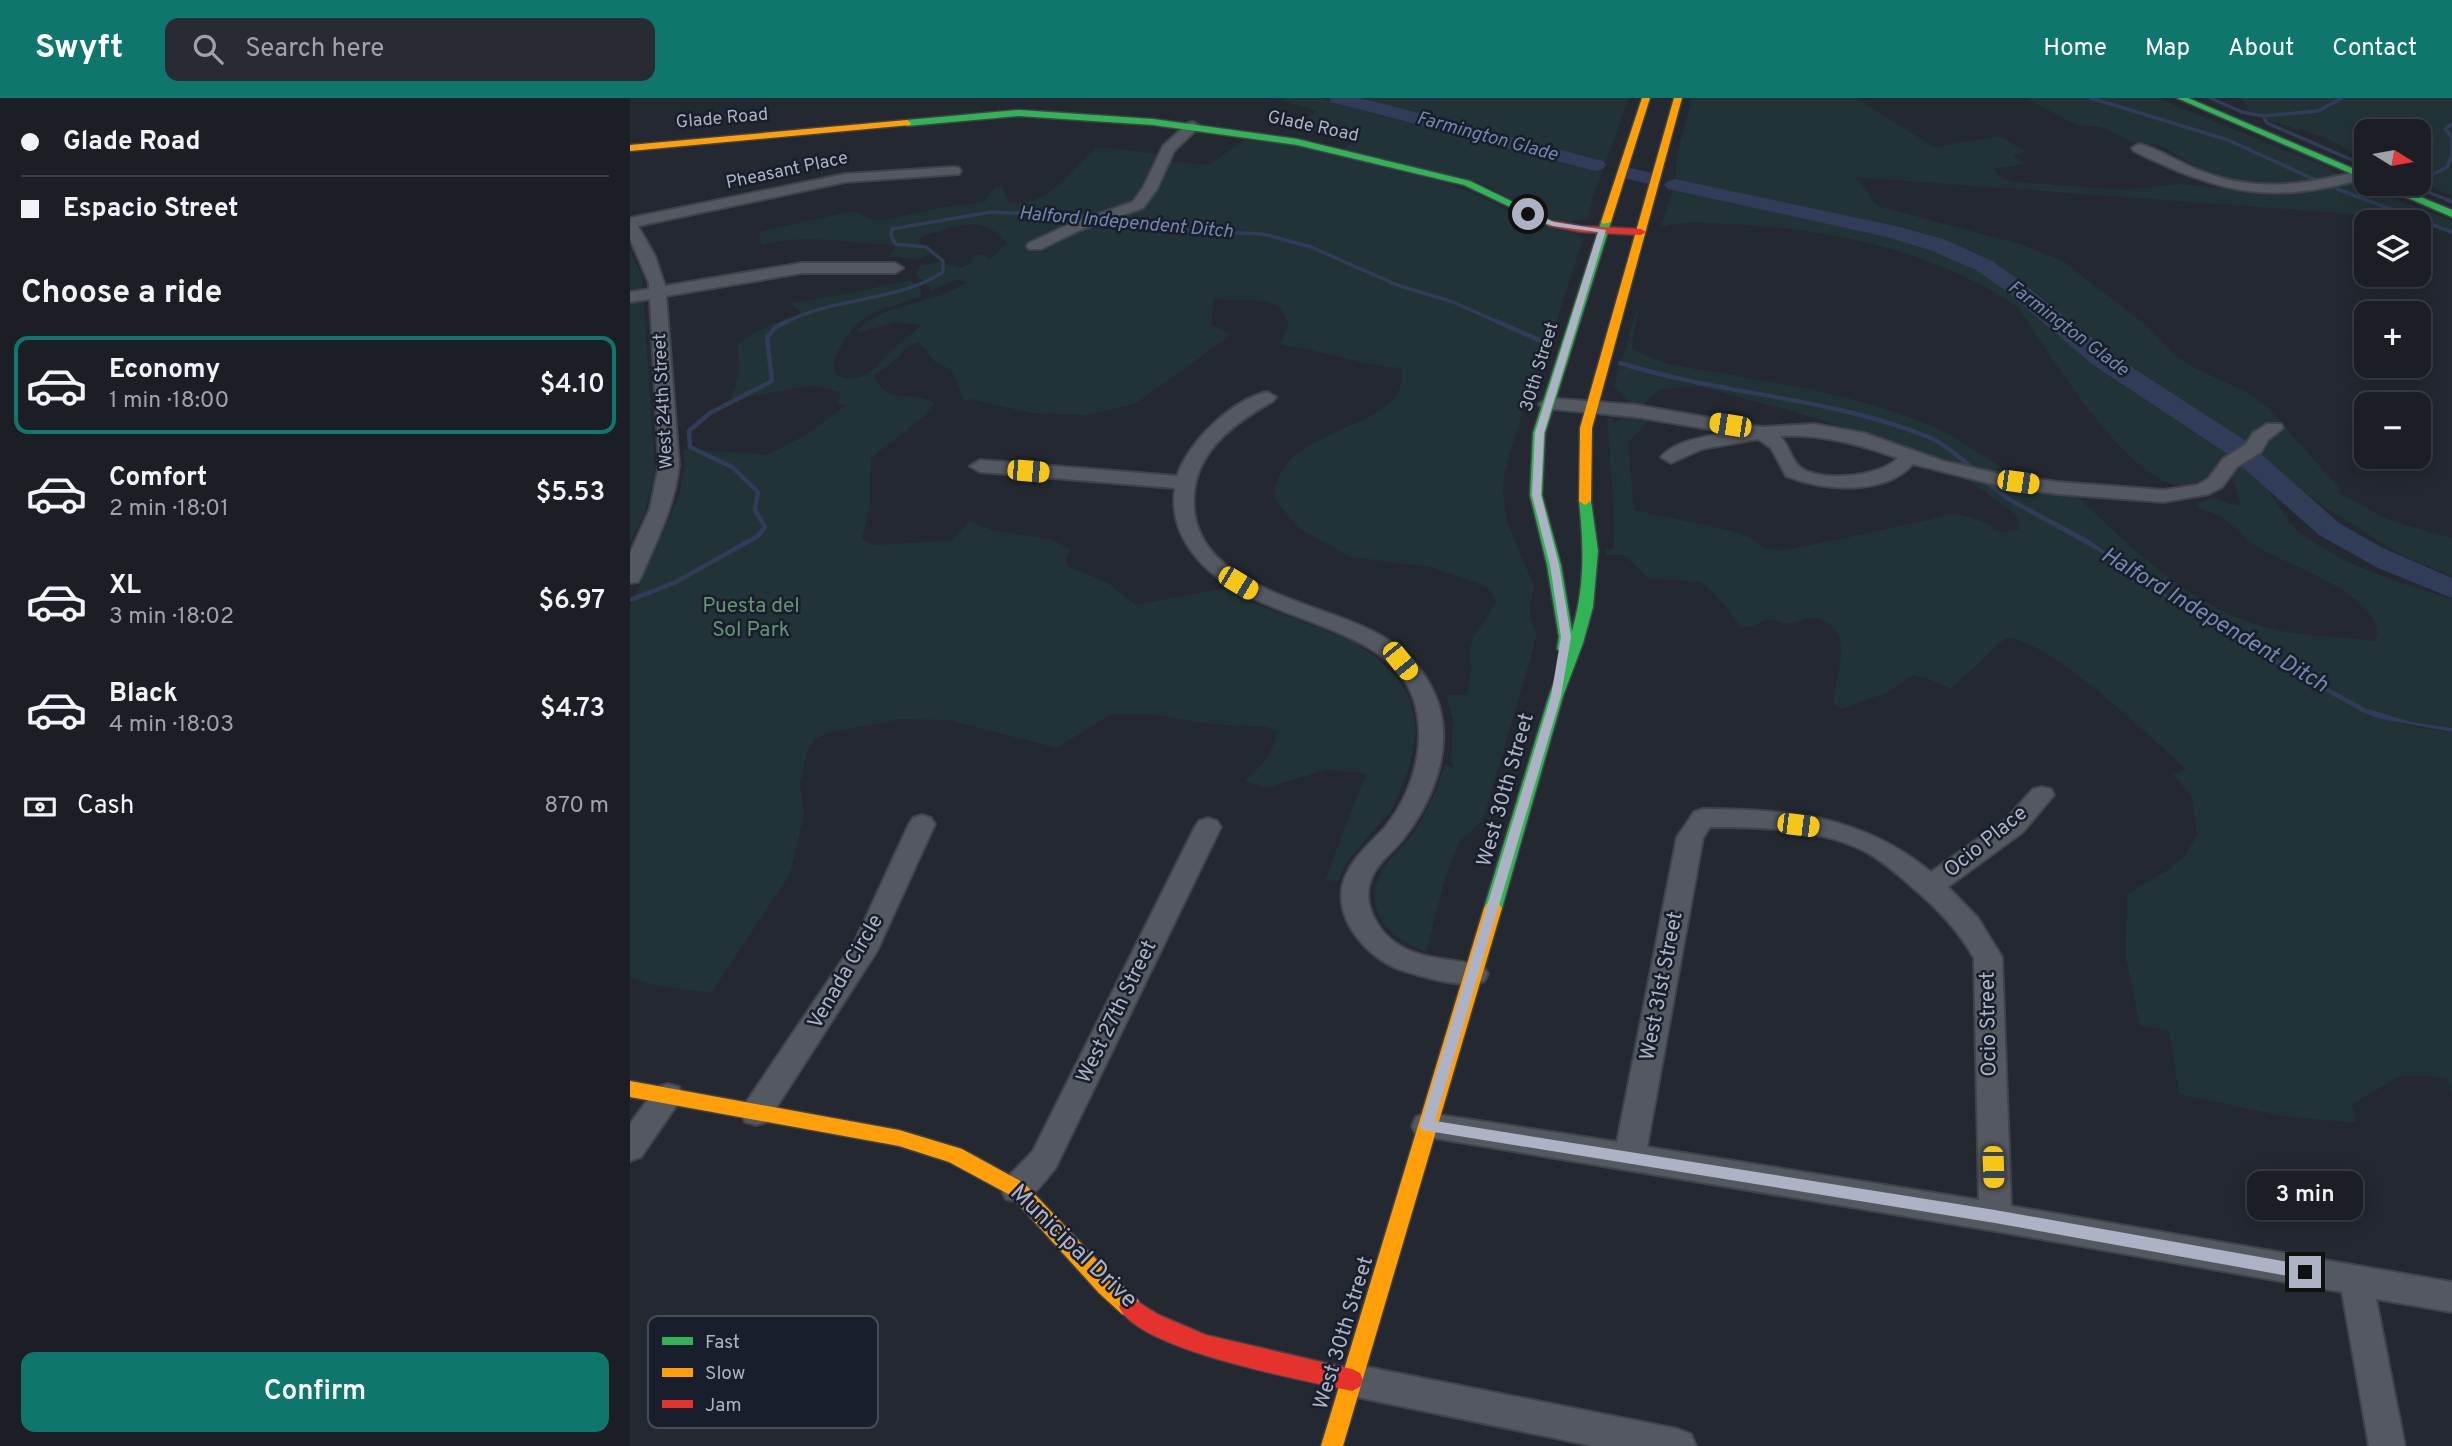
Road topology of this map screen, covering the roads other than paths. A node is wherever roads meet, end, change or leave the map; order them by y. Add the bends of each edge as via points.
1 (1646, 98) edge
2 (1678, 98) edge
3 (2182, 98) edge
4 (1193, 126) junction
5 (630, 148) edge
6 (2139, 148) dead end
7 (954, 171) dead end
8 (2354, 172) edge
9 (2354, 178) edge
10 (2409, 196) edge
11 (2452, 214) edge
12 (630, 224) edge
13 (1602, 230) junction
14 (1641, 232) junction
15 (1035, 246) dead end
16 (895, 268) dead end
17 (659, 292) junction
18 (630, 297) edge
19 (1267, 397) dead end
20 (1548, 404) junction
21 (1591, 408) junction
22 (2274, 428) dead end
23 (1761, 433) junction
24 (1910, 456) junction
25 (1671, 457) dead end
26 (980, 466) dead end
27 (1185, 483) junction
28 (630, 577) edge
29 (1556, 696) junction
30 (2042, 795) dead end
31 (1703, 818) joint
32 (922, 824) dead end
33 (1208, 827) dead end
34 (1929, 887) junction
35 (1474, 974) junction
36 (630, 1089) edge
37 (668, 1096) junction
38 (756, 1113) junction
39 (1427, 1126) junction
40 (630, 1148) edge
41 (1630, 1157) junction
42 (1017, 1189) junction
43 (1995, 1217) junction
44 (2356, 1281) junction
45 (2452, 1297) edge
46 (1352, 1380) junction
47 (1332, 1446) edge
48 (1678, 1446) edge
49 (2387, 1446) edge

1 - 13 main road, 30th Street
2 - 14 main road, West 30th Street
3 - 8 main road
4 - 5 main road, Glade Road via 1018,113
4 - 13 main road, Glade Road via 1290,140 1437,175 1482,189 1546,222
4 - 15 street via 1168,149 1138,205
6 - 9 street via 2200,175 2262,191 2311,189
7 - 12 street, Pheasant Place via 845,178
10 - 11 main road
12 - 17 street, West 24th Street
13 - 14 main road, Glade Road
13 - 20 main road, 30th Street
14 - 21 main road, West 30th Street
16 - 17 street via 802,268
17 - 18 street
17 - 28 street, West 24th Street via 669,465 660,509
19 - 27 street via 1211,437
20 - 21 street
20 - 29 main road, 30th Street via 1539,433 1536,495 1555,565 1566,637
21 - 23 street via 1647,412
21 - 29 main road, West 30th Street via 1583,457 1591,551 1589,588 1575,649
22 - 24 street via 2230,463 2215,483 2182,495 2000,480
23 - 24 street via 1835,432
23 - 24 street via 1780,445 1793,472 1811,479 1882,477
23 - 25 street via 1696,445
26 - 27 street
27 - 35 street via 1183,504 1190,532 1217,567 1251,591 1339,622 1369,638 1400,661 1418,685 1431,724 1426,773 1406,817 1359,877 1357,909 1364,929 1390,954 1428,967
29 - 35 main road, West 30th Street
30 - 34 street, Ocio Place via 2014,826
31 - 34 street, Ocio Street via 1843,833 1877,847
31 - 41 street, West 31st Street via 1690,837
32 - 38 street, Venada Circle via 867,944
33 - 42 street, West 27th Street via 1044,1160
34 - 43 street, Ocio Street via 1967,924 1988,957
35 - 39 main road, West 30th Street
36 - 37 main road, Municipal Drive
37 - 38 main road, Municipal Drive
37 - 40 street
38 - 42 main road, Municipal Drive via 900,1138 978,1166
39 - 41 street
39 - 46 main road, West 30th Street
41 - 43 street
42 - 46 main road, Municipal Drive via 1107,1286 1160,1325 1217,1350
43 - 44 street
44 - 45 street
44 - 49 street
46 - 47 main road, West 30th Street
46 - 48 street, Municipal Drive

